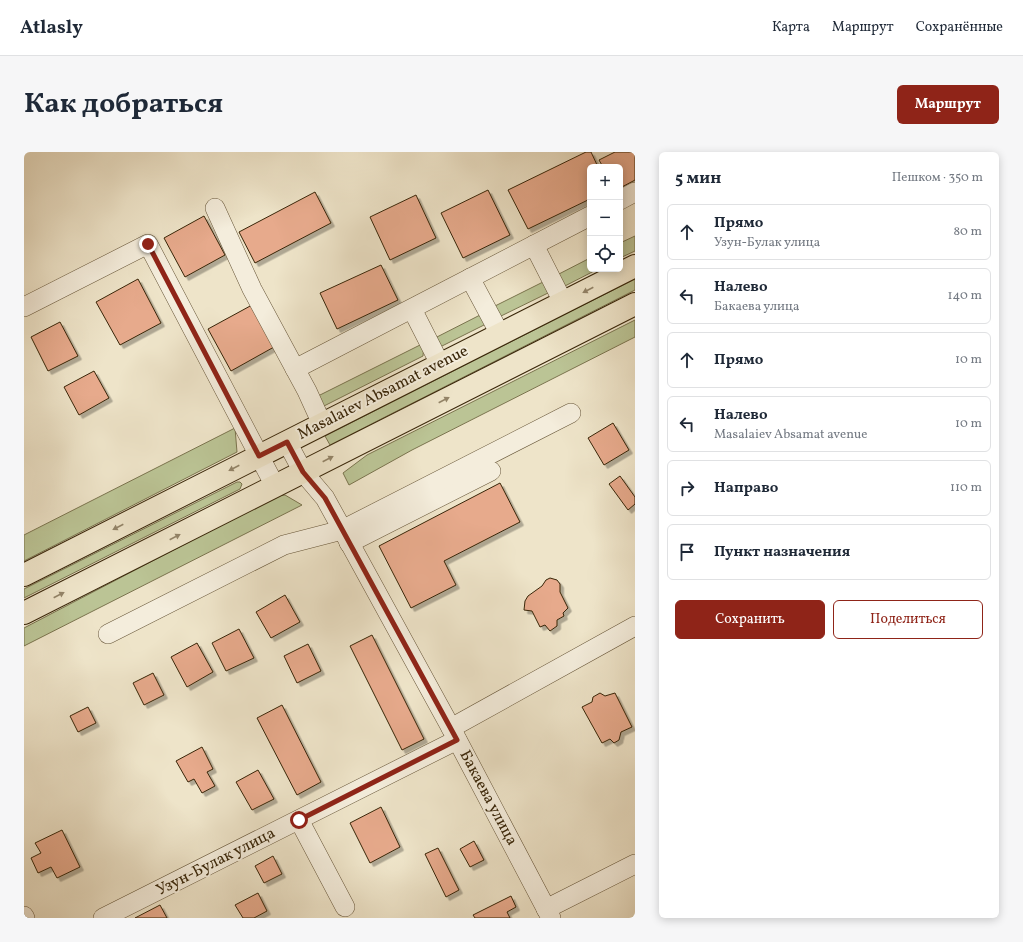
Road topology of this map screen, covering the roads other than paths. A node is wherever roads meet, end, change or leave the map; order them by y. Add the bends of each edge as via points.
1 (635, 192) edge
2 (623, 198) edge
3 (215, 208) dead end
4 (587, 218) edge
5 (534, 245) junction
6 (635, 266) edge
7 (470, 278) junction
8 (563, 302) junction
9 (635, 304) edge
10 (24, 306) edge
11 (412, 309) junction
12 (500, 334) junction
13 (440, 364) junction
14 (295, 369) junction
15 (571, 413) dead end
16 (322, 424) junction
17 (287, 442) junction
18 (259, 456) junction
19 (491, 471) dead end
20 (303, 472) junction
21 (275, 486) junction
22 (345, 536) junction
23 (24, 575) edge
24 (24, 613) edge
25 (635, 626) edge
26 (108, 634) dead end
27 (454, 734) junction
28 (299, 820) junction
29 (635, 864) edge
30 (345, 906) dead end
31 (549, 914) edge
32 (103, 918) edge

1 - 2 street
3 - 14 street via 252,289
4 - 5 street
5 - 7 street
5 - 8 street
6 -> 8 main road, Masalaiev Absamat avenue
7 - 11 street
7 - 12 street
8 - 12 main road, Masalaiev Absamat avenue
20 -> 9 main road
10 - 18 street via 148,244
11 - 13 street
11 - 14 street
12 - 13 main road, Masalaiev Absamat avenue
13 - 16 main road, Masalaiev Absamat avenue
14 - 16 street
15 - 22 street
16 - 17 main road, Masalaiev Absamat avenue
17 - 18 main road, Masalaiev Absamat avenue
17 - 20 street, Бакаева улица
18 - 21 street
18 -> 23 main road, Masalaiev Absamat avenue
19 - 22 street
20 - 21 main road
20 - 22 street, Бакаева улица via 325,498
24 -> 21 main road
22 - 26 street via 284,545
22 - 27 street, Бакаева улица
25 - 27 street, Узун-Булак улица
27 - 28 street, Узун-Булак улица
27 - 31 street, Бакаева улица
28 - 30 street
28 - 32 street, Узун-Булак улица
29 - 31 street

